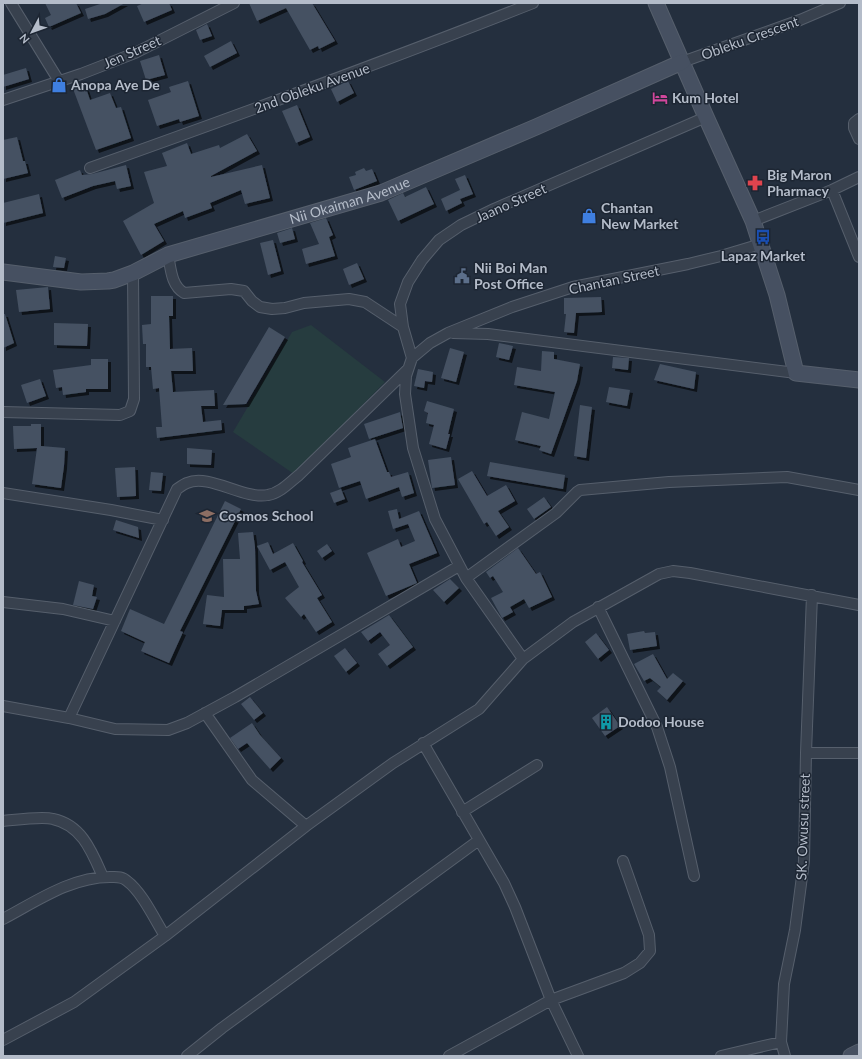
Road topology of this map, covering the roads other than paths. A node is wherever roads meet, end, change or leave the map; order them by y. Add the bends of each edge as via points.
1 (11, 3) edge
2 (234, 3) edge
3 (533, 3) edge
4 (656, 3) edge
5 (840, 3) edge
6 (682, 62) junction
7 (59, 81) junction
8 (3, 100) edge
9 (706, 117) junction
10 (858, 119) edge
11 (859, 139) edge
12 (90, 168) dead end
13 (859, 177) edge
14 (832, 190) junction
15 (753, 220) junction
16 (761, 244) junction
17 (168, 255) junction
18 (859, 257) edge
19 (3, 272) edge
20 (133, 273) junction
21 (403, 327) junction
22 (448, 333) junction
23 (412, 358) junction
24 (408, 369) junction
25 (796, 373) junction
26 (859, 380) edge
27 (3, 412) edge
28 (859, 490) edge
29 (3, 493) edge
30 (162, 520) junction
31 (459, 566) junction
32 (466, 578) junction
33 (812, 595) junction
34 (3, 602) edge
35 (859, 605) edge
36 (598, 607) junction
37 (115, 621) junction
38 (523, 660) junction
39 (3, 706) edge
40 (204, 713) junction
41 (69, 718) junction
42 (423, 743) junction
43 (806, 753) junction
44 (859, 753) edge
45 (537, 765) dead end
46 (462, 812) junction
47 (3, 821) edge
48 (306, 826) junction
49 (479, 840) junction
50 (622, 861) dead end
51 (694, 876) dead end
52 (103, 877) junction
53 (3, 919) edge
54 (165, 936) junction
55 (551, 1000) junction
56 (3, 1040) edge
57 (781, 1042) junction
58 (859, 1052) edge
59 (187, 1056) edge
60 (449, 1056) edge
61 (578, 1056) edge
62 (721, 1056) edge
63 (785, 1056) edge
64 (851, 1056) edge

1 - 7 street
2 - 7 street, Jen Street via 135,53
3 - 12 street, 2nd Obleku Avenue
4 - 6 street
5 - 6 street, Obleku Crescent
6 - 9 street
6 - 17 street, Nii Okaiman Avenue via 381,193
7 - 8 street, Jen Street
9 - 15 street
9 - 21 street, Jaano Street via 461,225 439,240 408,282 400,304
10 - 11 street via 854,123 854,128
13 - 14 street
14 - 15 street
14 - 18 street
15 - 16 street
16 - 22 street, Chantan Street via 688,264 573,287
16 - 25 street via 777,295
17 - 20 street, Nii Okaiman Avenue
17 - 21 street via 174,283 184,293 231,289 244,292 260,306 272,309 349,299 365,302
19 - 20 street, Nii Okaiman Avenue via 81,282 108,282
20 - 27 street via 134,399 130,411 120,415
21 - 23 street, Jaano Street
22 - 23 street, Chantan Street via 430,343
22 - 25 street via 488,334
23 - 24 street
24 - 30 street via 299,475 279,491 258,496 204,481 188,482 177,489
24 - 31 street via 405,394 413,448 435,519
25 - 26 street
28 - 32 street via 788,477 669,482 580,490 556,513
29 - 30 street
30 - 37 street
31 - 32 street
31 - 40 street
32 - 38 street
33 - 35 street
33 - 36 street via 673,571 659,574
33 - 43 street, SK. Owusu street
34 - 37 street via 63,609
36 - 38 street via 573,622
36 - 51 street via 657,727 670,767
37 - 41 street
38 - 42 street via 479,709
39 - 41 street
40 - 41 street via 168,730 115,729
40 - 48 street via 252,780
42 - 46 street
42 - 48 street
43 - 44 street
43 - 57 street, SK. Owusu street via 804,861 795,930 784,984
45 - 46 street
46 - 49 street
47 - 52 street via 51,818 65,823 76,830 90,847
48 - 54 street
49 - 55 street via 515,907
49 - 59 street
50 - 55 street via 649,935 650,951 640,963 624,973
52 - 53 street via 89,878 72,884
52 - 54 street via 119,877 136,889
54 - 56 street via 74,1002
55 - 60 street
55 - 61 street
57 - 62 street
57 - 63 street, SK. Owusu street
58 - 64 street

